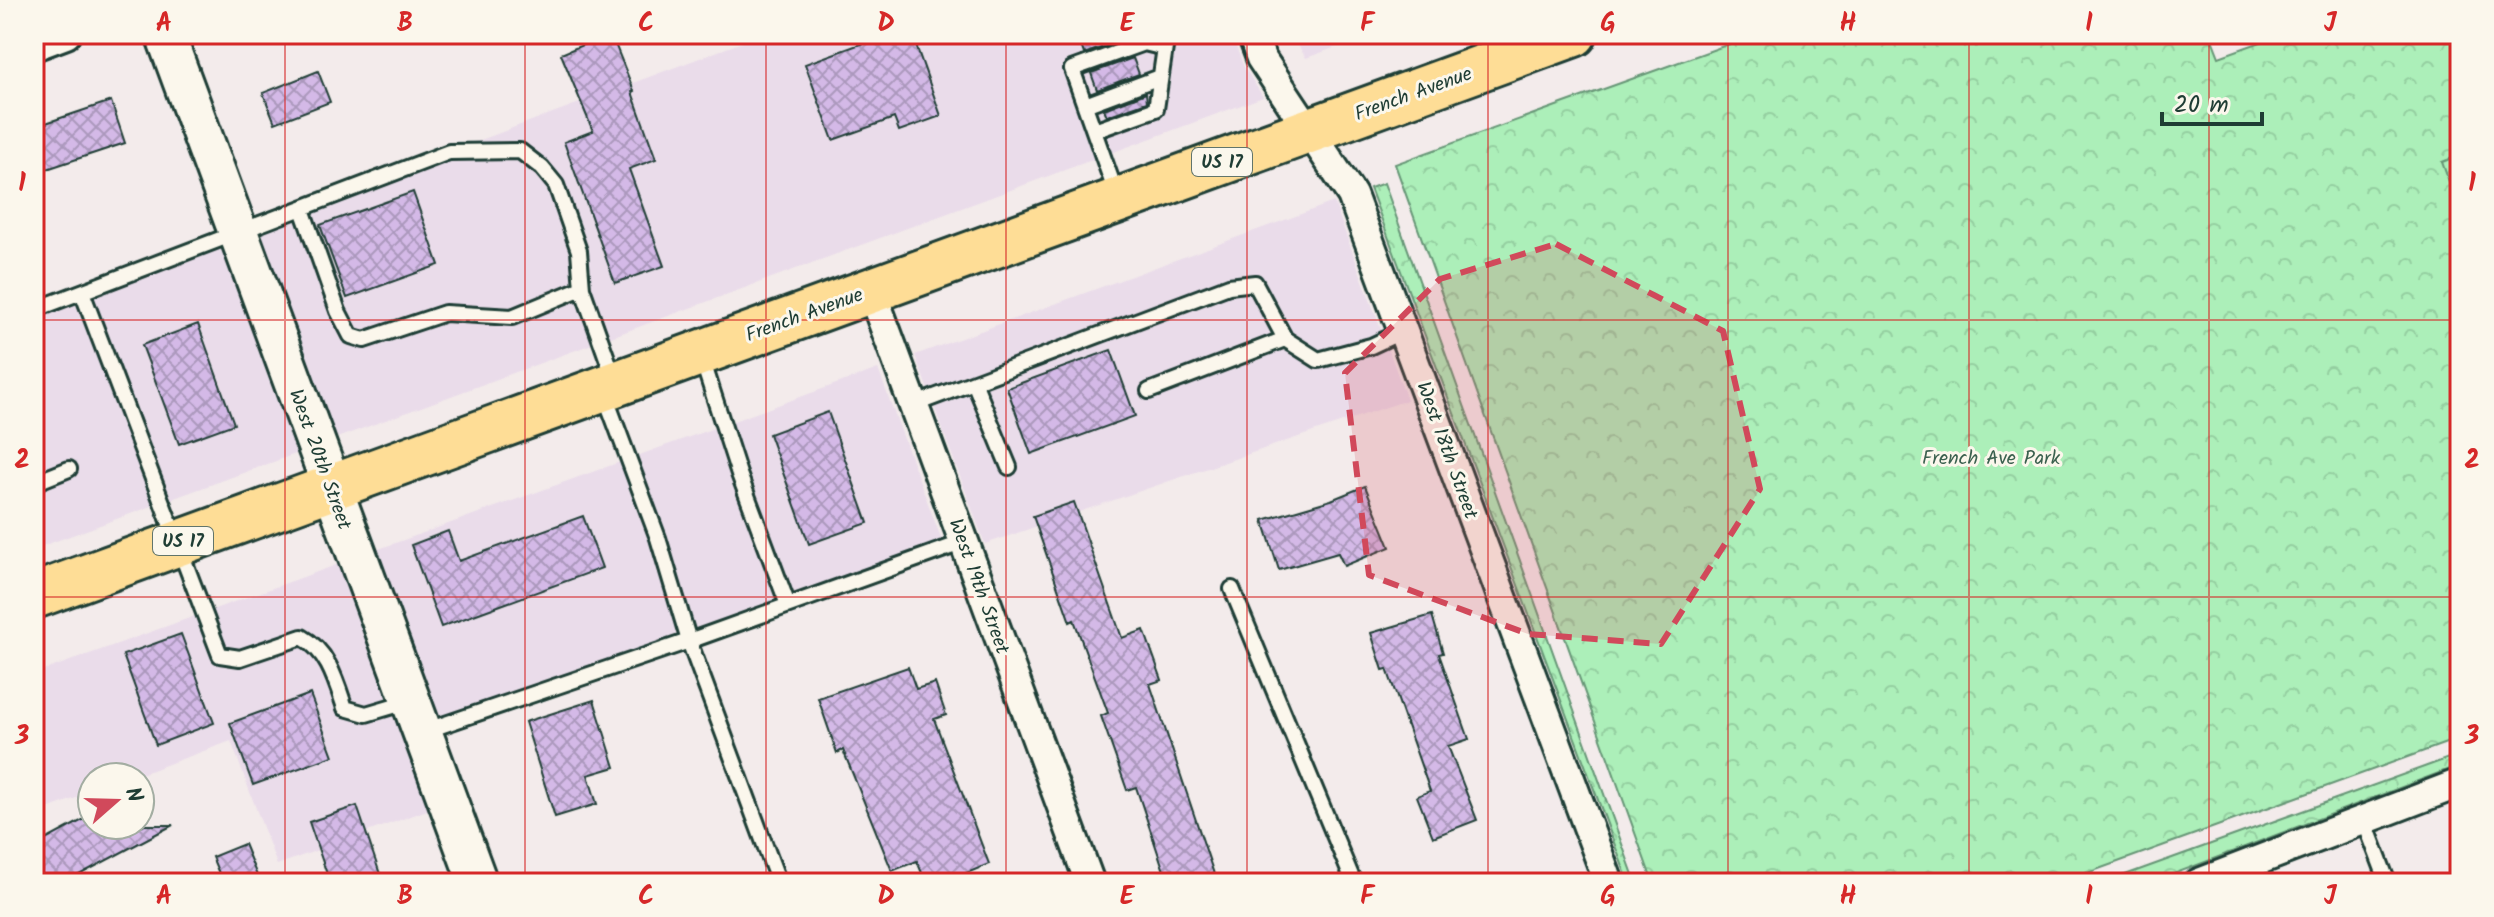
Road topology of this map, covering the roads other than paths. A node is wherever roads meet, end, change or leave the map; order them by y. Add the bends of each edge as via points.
1 (66, 34) edge
2 (165, 34) edge
3 (1252, 34) edge
4 (1574, 34) edge
5 (1166, 41) edge
6 (34, 46) edge
7 (1160, 77) junction
8 (1085, 105) junction
9 (1309, 130) junction
10 (1094, 131) junction
11 (1118, 200) junction
12 (302, 209) junction
13 (238, 233) junction
14 (582, 288) junction
15 (871, 290) junction
16 (82, 292) junction
17 (34, 310) edge
18 (1403, 331) junction
19 (1285, 339) junction
20 (700, 352) junction
21 (974, 382) junction
22 (609, 385) junction
23 (1149, 391) dead end
24 (913, 405) junction
25 (1009, 467) dead end
26 (69, 469) dead end
27 (34, 483) edge
28 (331, 486) junction
29 (964, 542) junction
30 (176, 544) junction
31 (1232, 589) dead end
32 (34, 596) edge
33 (788, 605) junction
34 (689, 641) junction
35 (416, 716) junction
36 (2460, 783) edge
37 (2364, 820) junction
38 (478, 883) edge
39 (779, 883) edge
40 (1090, 883) edge
41 (1354, 883) edge
42 (1609, 883) edge
43 (2199, 883) edge
44 (2388, 883) edge

1 - 6 street
2 - 13 street, West 20th Street
3 - 9 street, West 18th Street via 1261,58
4 - 9 main road, French Avenue / US 17
5 - 7 lane
5 - 8 lane via 1144,43 1072,69
7 - 8 lane
7 - 10 lane via 1156,109
8 - 10 lane
9 - 11 main road, French Avenue / US 17
9 - 18 street, West 18th Street via 1352,195
10 - 11 lane
11 - 15 main road, French Avenue / US 17
12 - 13 lane
12 - 14 lane via 338,311 351,336 364,340 445,313 512,317
12 - 14 lane via 449,152 520,151 556,185 579,251
13 - 16 lane
13 - 28 street, West 20th Street
14 - 22 lane
15 - 20 main road, French Avenue / US 17
15 - 24 street, West 19th Street
16 - 17 lane
16 - 30 lane
18 - 19 lane via 1318,360
18 - 42 street, West 18th Street
19 - 21 lane via 1255,283 1229,286
19 - 23 lane
20 - 22 main road, French Avenue / US 17
20 - 33 lane
21 - 24 lane
21 - 25 lane
22 - 28 main road, French Avenue / US 17
22 - 34 lane
24 - 29 street, West 19th Street
26 - 27 lane
28 - 30 main road, French Avenue / US 17
28 - 35 street, West 20th Street
29 - 33 lane
29 - 40 street, West 19th Street
30 - 32 main road, French Avenue / US 17
30 - 35 lane via 220,655 240,658 302,637 317,645 345,708
31 - 41 lane
33 - 34 lane
34 - 35 lane
34 - 39 lane
35 - 38 street, West 20th Street
36 - 37 street
37 - 43 street
37 - 44 lane

